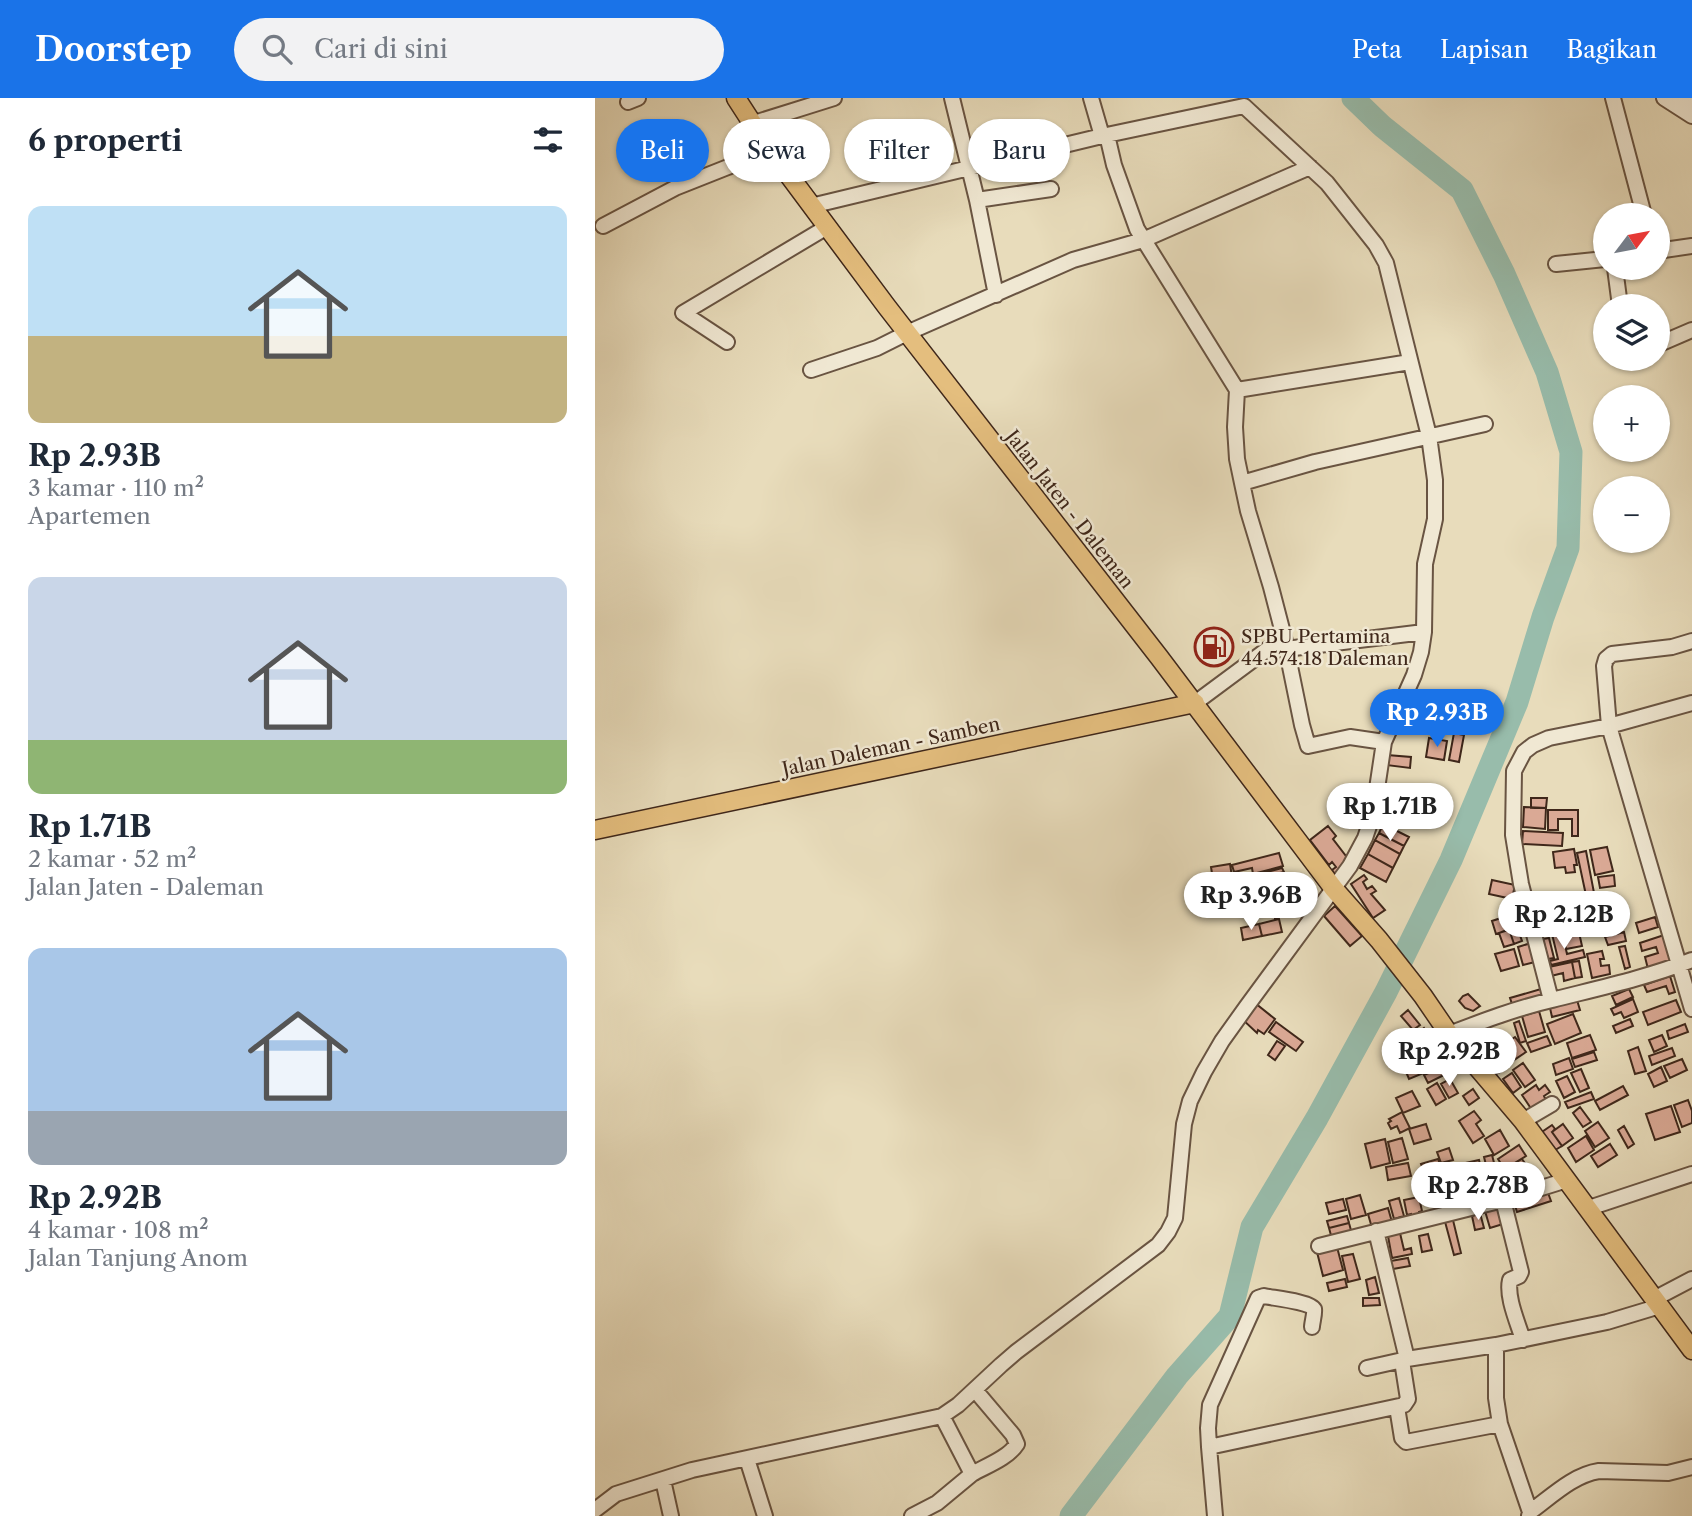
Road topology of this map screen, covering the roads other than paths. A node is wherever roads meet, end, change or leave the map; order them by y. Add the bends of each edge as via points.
1 (736, 98) edge
2 (834, 98) edge
3 (952, 98) edge
4 (1091, 98) edge
5 (1613, 98) edge
6 (1664, 98) edge
7 (1683, 98) edge
8 (804, 102) edge
9 (1692, 104) edge
10 (1692, 116) edge
11 (748, 119) edge
12 (763, 119) edge
13 (1105, 136) junction
14 (1070, 144) edge
15 (968, 164) edge
16 (1310, 167) junction
17 (968, 168) edge
18 (723, 169) edge
19 (793, 182) edge
20 (972, 182) edge
21 (1051, 189) dead end
22 (977, 200) junction
23 (1641, 203) edge
24 (811, 206) junction
25 (603, 226) dead end
26 (827, 227) junction
27 (1143, 240) junction
28 (1692, 246) edge
29 (1670, 249) edge
30 (1593, 260) edge
31 (1556, 264) dead end
32 (996, 295) junction
33 (1692, 330) edge
34 (907, 333) junction
35 (1670, 339) edge
36 (727, 342) dead end
37 (1406, 363) junction
38 (811, 370) dead end
39 (1237, 390) junction
40 (1485, 424) dead end
41 (1426, 437) junction
42 (1241, 483) junction
43 (1421, 632) junction
44 (1692, 641) edge
45 (1285, 643) junction
46 (1195, 703) junction
47 (1692, 703) edge
48 (1609, 726) junction
49 (1384, 742) junction
50 (595, 830) edge
51 (1333, 889) junction
52 (1685, 963) edge
53 (1551, 1000) junction
54 (1692, 1009) edge
55 (1449, 1034) junction
56 (1552, 1104) dead end
57 (1523, 1121) junction
58 (1692, 1174) edge
59 (1567, 1180) junction
60 (1503, 1200) junction
61 (1589, 1208) junction
62 (1376, 1231) junction
63 (1319, 1246) dead end
64 (1692, 1279) edge
65 (1657, 1303) junction
66 (1312, 1327) dead end
67 (1523, 1340) junction
68 (1496, 1345) junction
69 (1692, 1350) edge
70 (1404, 1360) junction
71 (1367, 1368) dead end
72 (975, 1390) junction
73 (1397, 1407) junction
74 (942, 1416) junction
75 (1500, 1424) junction
76 (1209, 1447) junction
77 (747, 1459) junction
78 (1692, 1467) edge
79 (972, 1474) junction
80 (663, 1480) junction
81 (595, 1510) edge
82 (1529, 1514) edge
83 (671, 1516) edge
84 (765, 1516) edge
85 (912, 1516) edge
86 (1215, 1516) edge

1 - 11 main road, Jalan Jaten - Daleman
2 - 8 street
3 - 15 street
4 - 13 street
5 - 23 street
6 - 10 street
7 - 9 street
8 - 12 street
13 - 14 street
13 - 16 street via 1244,106
13 - 27 street
16 - 27 street
16 - 37 street via 1381,253
17 - 24 street
18 - 25 street
19 - 24 main road, Jalan Jaten - Daleman
20 - 22 street
21 - 22 street
22 - 32 street
24 - 26 main road, Jalan Jaten - Daleman
26 - 34 main road, Jalan Jaten - Daleman
26 - 36 street via 683,313
27 - 32 street via 1073,260
27 - 39 street
28 - 29 street
30 - 31 street
32 - 34 street
33 - 35 street
34 - 38 street
34 - 46 main road, Jalan Jaten - Daleman
37 - 39 street
37 - 41 street
39 - 42 street via 1235,427
40 - 41 street
41 - 42 street
41 - 43 street via 1435,480 1435,508 1425,564
42 - 45 street
43 - 45 street
43 - 49 street via 1414,675
44 - 48 street via 1607,656
45 - 46 street
45 - 49 street via 1308,746 1350,737
46 - 50 main road, Jalan Daleman - Samben
46 - 51 main road, Jalan Jaten - Daleman
47 - 48 street
48 - 52 street
48 - 53 street via 1533,745 1524,751 1514,771 1513,835
49 - 51 street via 1367,830
51 - 55 main road, Jalan Jaten - Daleman via 1379,940
51 - 72 street via 1234,1023 1190,1101 1175,1218 1168,1232 1000,1365
52 - 53 street
52 - 54 street
53 - 55 street
55 - 57 main road, Jalan Jaten - Daleman
56 - 57 street
57 - 59 main road, Jalan Jaten - Daleman
58 - 61 street
59 - 60 street
59 - 61 main road, Jalan Jaten - Daleman
60 - 62 street
60 - 67 street via 1521,1272 1509,1284
61 - 65 main road, Jalan Jaten - Daleman
62 - 63 street
62 - 70 street
64 - 65 street
65 - 67 street via 1607,1322
65 - 69 main road, Jalan Jaten - Daleman
66 - 76 street via 1312,1306 1258,1298 1210,1405
67 - 68 street
68 - 70 street
68 - 75 street
70 - 71 street
70 - 73 street via 1408,1399
72 - 74 street
72 - 79 street via 1017,1444
73 - 75 street via 1406,1442
73 - 76 street
74 - 77 street
74 - 79 street
75 - 82 street
76 - 86 street
77 - 80 street
77 - 84 street
78 - 82 street via 1668,1474 1599,1471 1581,1475
79 - 85 street via 937,1503
80 - 81 street via 612,1496
80 - 83 street

